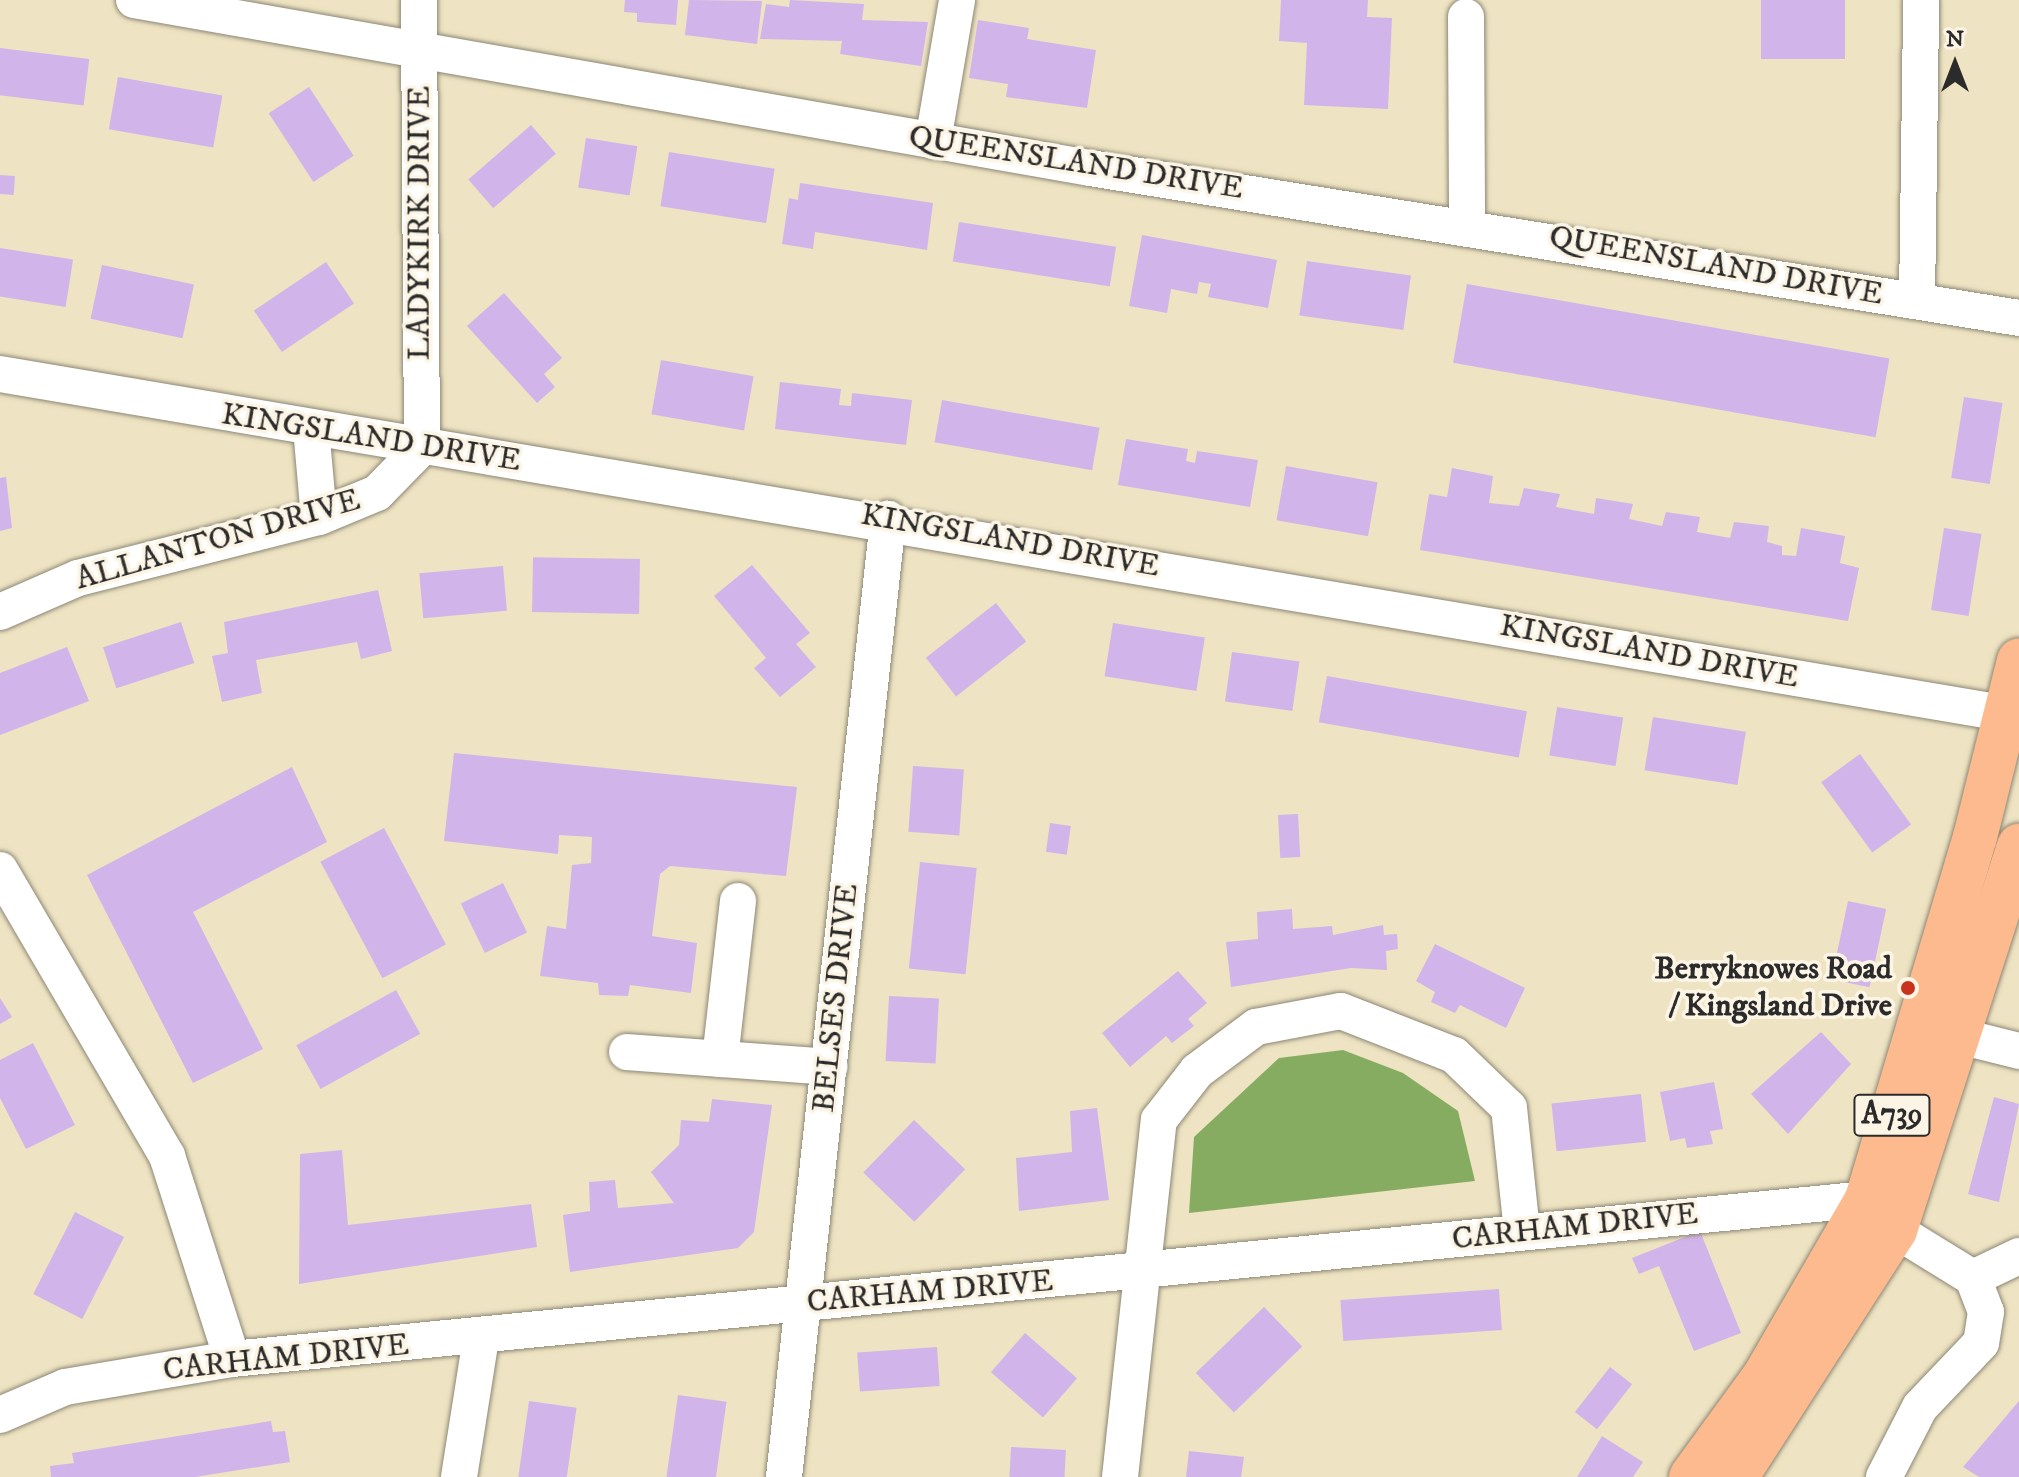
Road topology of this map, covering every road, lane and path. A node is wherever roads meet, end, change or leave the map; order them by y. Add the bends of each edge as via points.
1 (134, 0) edge
2 (419, 0) edge
3 (957, 0) edge
4 (1921, 0) edge
5 (1466, 17) dead end
6 (419, 48) junction
7 (933, 141) junction
8 (1467, 224) junction
9 (1917, 301) junction
10 (2019, 318) edge
11 (0, 374) edge
12 (311, 428) junction
13 (422, 447) junction
14 (319, 517) junction
15 (888, 519) junction
16 (0, 612) edge
17 (2019, 660) edge
18 (2014, 715) edge
19 (2019, 845) edge
20 (0, 870) edge
21 (738, 901) dead end
22 (1919, 1025) junction
23 (1961, 1036) junction
24 (2019, 1051) edge
25 (627, 1052) dead end
26 (720, 1059) junction
27 (829, 1067) junction
28 (1881, 1215) junction
29 (1522, 1231) junction
30 (2019, 1256) edge
31 (1143, 1272) junction
32 (1973, 1278) junction
33 (803, 1304) junction
34 (481, 1338) junction
35 (232, 1359) junction
36 (0, 1415) edge
37 (459, 1477) edge
38 (784, 1477) edge
39 (1120, 1477) edge
40 (1691, 1477) edge
41 (1736, 1477) edge
42 (1884, 1477) edge

1 - 6 street, QUEENSLAND DRIVE
2 - 6 street, LADYKIRK DRIVE
3 - 7 street
4 - 9 street
5 - 8 street
6 - 7 street, QUEENSLAND DRIVE
6 - 13 street, LADYKIRK DRIVE
7 - 8 street, QUEENSLAND DRIVE
8 - 9 street, QUEENSLAND DRIVE
9 - 10 street, QUEENSLAND DRIVE
11 - 12 street, KINGSLAND DRIVE
12 - 13 street, KINGSLAND DRIVE
12 - 14 street
13 - 14 street, ALLANTON DRIVE via 377,493
13 - 15 street, KINGSLAND DRIVE
14 - 16 street, ALLANTON DRIVE via 78,578
15 - 18 street, KINGSLAND DRIVE
15 - 27 street, BELSES DRIVE
17 - 18 main road, A739
18 - 22 main road, A739
19 - 23 main road, A739
20 - 35 street via 167,1156
21 - 26 street
22 - 23 street
22 - 28 main road, A739
23 - 24 street
23 - 28 main road, A739
25 - 26 street
26 - 27 street
27 - 33 street, BELSES DRIVE
28 - 29 street, CARHAM DRIVE
28 - 32 street
28 - 40 main road, A739
28 - 41 main road, A739
29 - 31 street, CARHAM DRIVE
29 - 31 street via 1509,1108 1454,1055 1341,1011 1256,1027 1187,1083 1159,1120
30 - 32 street
31 - 33 street, CARHAM DRIVE
31 - 39 street
32 - 42 street via 1986,1312 1981,1343 1920,1407
33 - 34 street, CARHAM DRIVE
33 - 38 street, BELSES DRIVE
34 - 35 street, CARHAM DRIVE
34 - 37 street
35 - 36 street, CARHAM DRIVE via 65,1387

